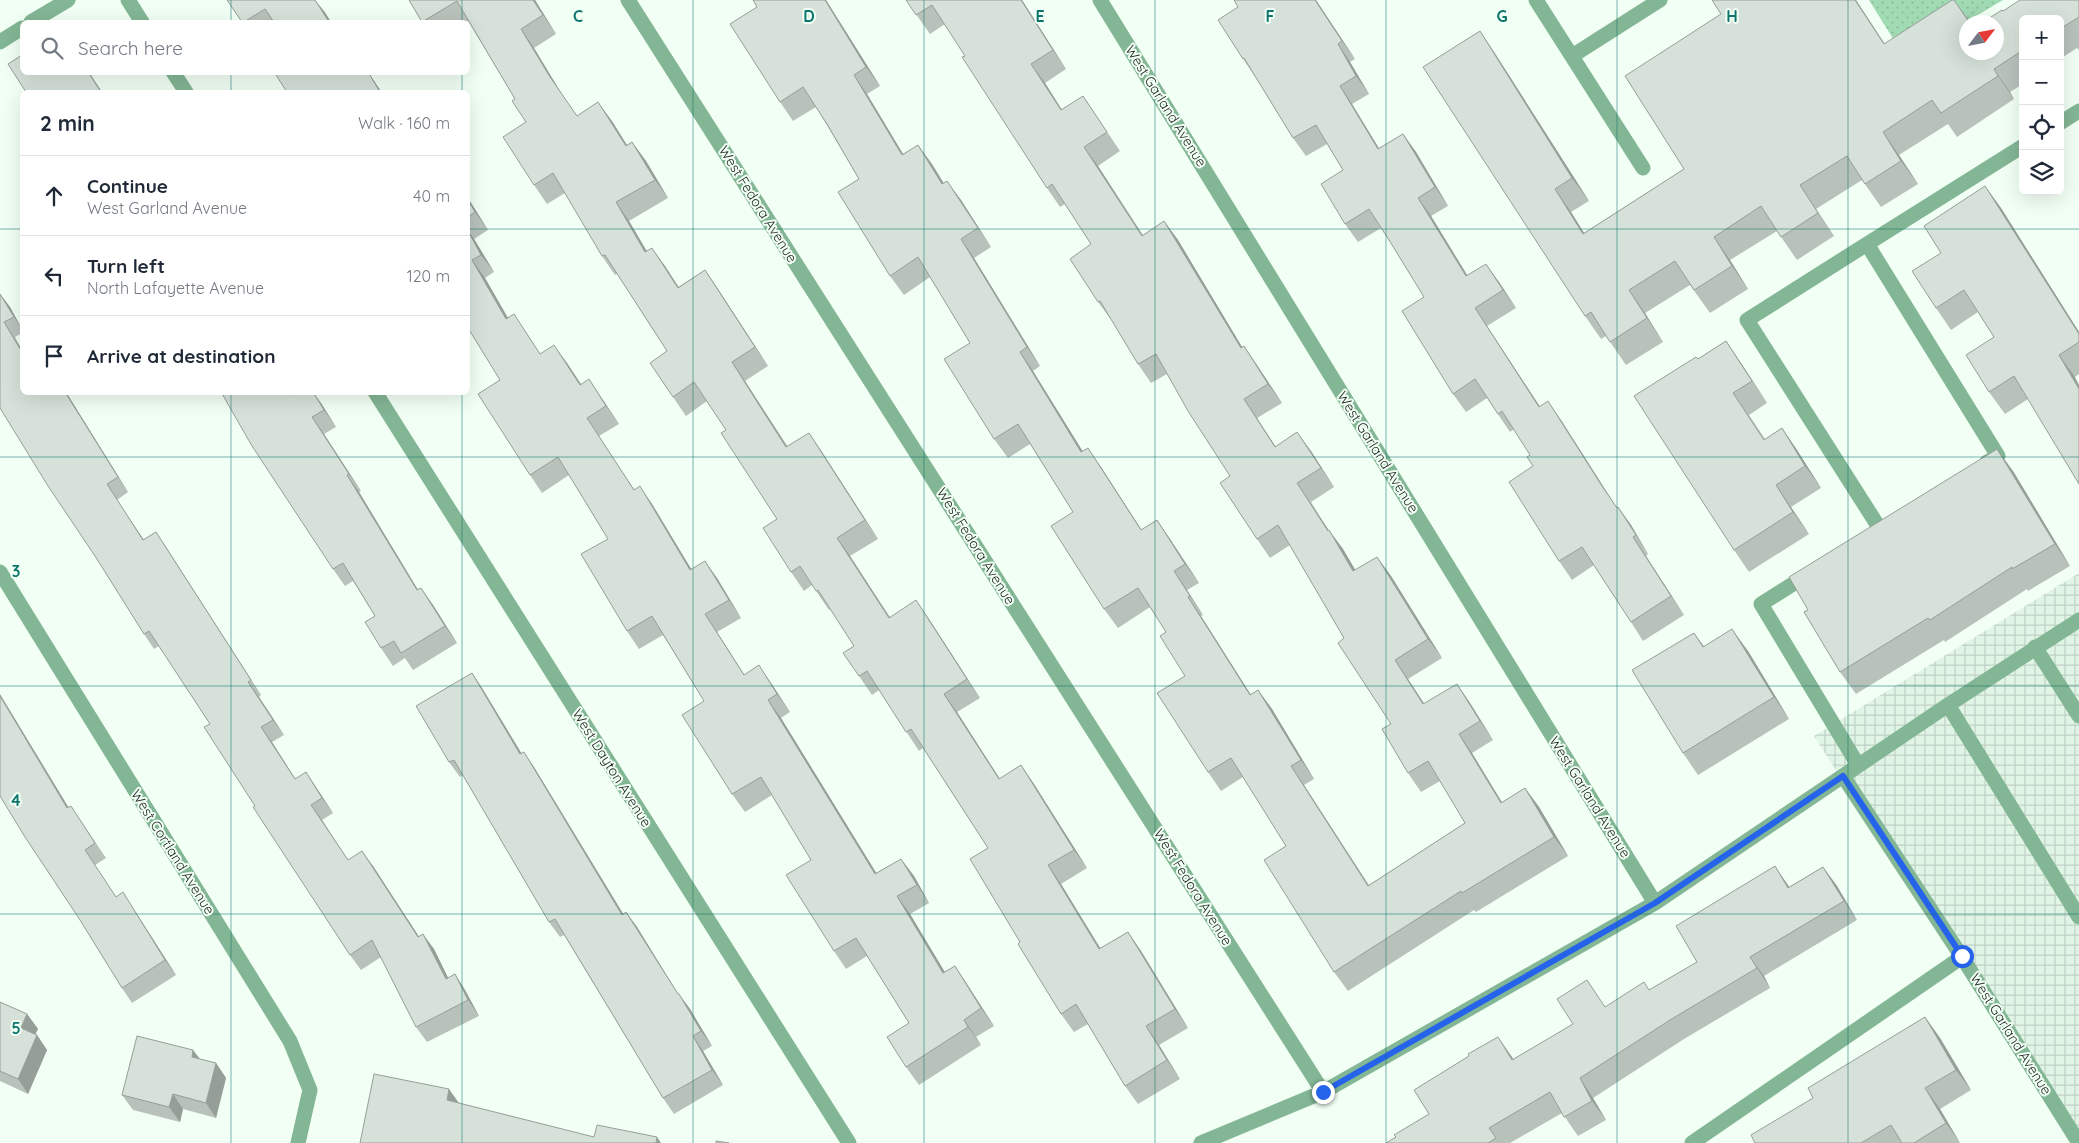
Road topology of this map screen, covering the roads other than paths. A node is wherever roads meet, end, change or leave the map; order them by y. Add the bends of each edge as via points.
1 (68, 0) edge
2 (128, 0) edge
3 (628, 0) edge
4 (1100, 0) edge
5 (1536, 0) edge
6 (1660, 0) edge
7 (34, 20) edge
8 (141, 20) edge
9 (20, 29) edge
10 (0, 42) edge
11 (1572, 56) junction
12 (175, 75) edge
13 (185, 90) edge
14 (2079, 111) edge
15 (2064, 120) edge
16 (2019, 148) edge
17 (1643, 168) dead end
18 (1866, 244) junction
19 (377, 395) edge
20 (1973, 472) edge
21 (1897, 519) edge
22 (1880, 529) junction
23 (1864, 539) edge
24 (1824, 564) edge
25 (0, 572) edge
26 (2079, 620) edge
27 (2035, 647) junction
28 (1948, 705) junction
29 (2079, 716) edge
30 (1858, 765) junction
31 (1843, 776) junction
32 (1655, 903) junction
33 (2079, 917) edge
34 (1962, 956) junction
35 (1323, 1092) junction
36 (298, 1143) edge
37 (849, 1143) edge
38 (1201, 1143) edge
39 (1692, 1143) edge
40 (2079, 1143) edge

1 - 7 street
2 - 8 street
3 - 35 street, West Fedora Avenue
4 - 32 street, West Garland Avenue
5 - 11 street
6 - 11 street
9 - 10 street
11 - 17 street
12 - 13 street
14 - 15 street
16 - 18 street
18 - 20 street via 1998,456
18 - 22 street via 1747,320
19 - 37 street, West Dayton Avenue
21 - 22 street
22 - 23 street
24 - 30 street via 1761,604
25 - 36 street, West Cortland Avenue via 290,1041 310,1090
26 - 27 street
27 - 28 street
27 - 29 street
28 - 30 street
28 - 33 street
30 - 31 street
31 - 32 street
31 - 34 street, West Garland Avenue
32 - 35 street
34 - 39 street
34 - 40 street, West Garland Avenue
35 - 38 street

